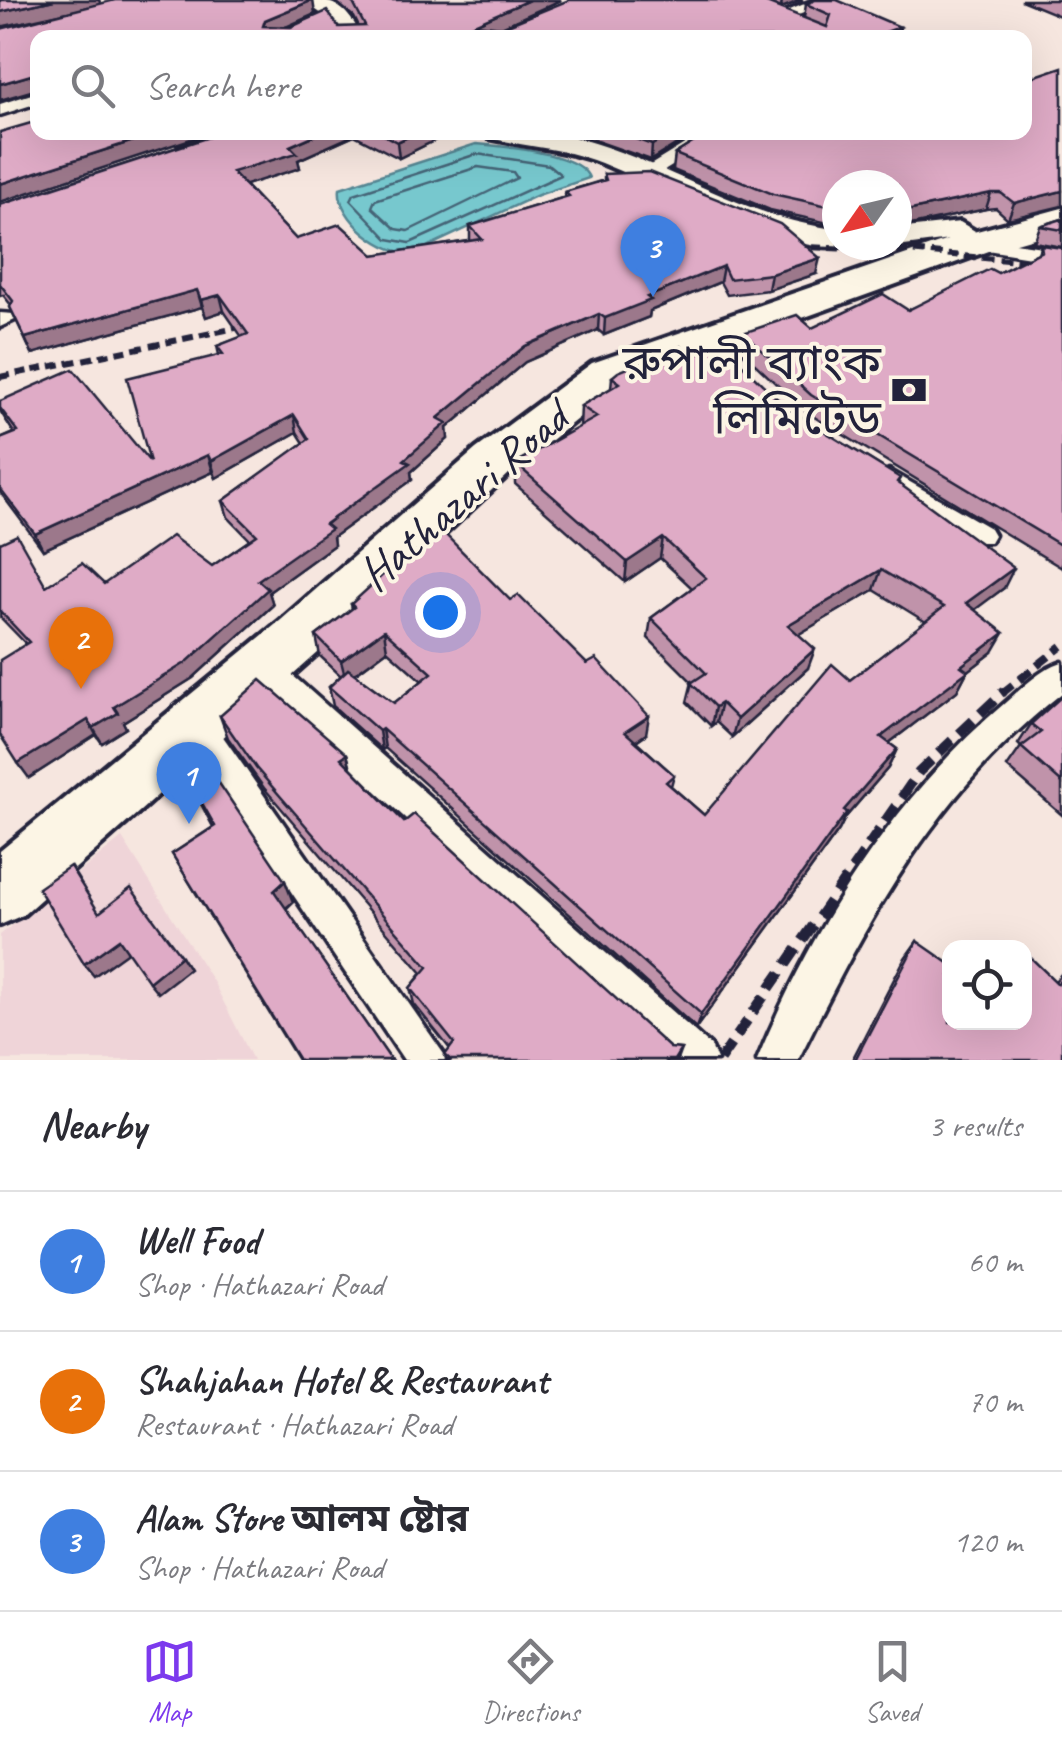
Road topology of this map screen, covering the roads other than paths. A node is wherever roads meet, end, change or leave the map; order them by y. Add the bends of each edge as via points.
1 (828, 0) edge
2 (324, 11) edge
3 (806, 28) edge
4 (344, 30) edge
5 (30, 100) edge
6 (0, 110) edge
7 (211, 140) edge
8 (547, 140) edge
9 (704, 140) edge
10 (160, 160) edge
11 (648, 172) junction
12 (1062, 205) edge
13 (1062, 219) edge
14 (822, 235) edge
15 (967, 237) junction
16 (912, 238) edge
17 (1062, 256) edge
18 (862, 464) edge
19 (980, 535) dead end
20 (262, 667) junction
21 (1062, 675) edge
22 (195, 722) junction
23 (0, 852) edge
24 (0, 893) edge
25 (428, 1060) edge
26 (697, 1060) edge
27 (777, 1060) edge

1 - 3 street via 774,14
2 - 4 street
5 - 6 street
7 - 10 street
8 - 11 street
9 - 11 street
11 - 14 street via 777,226
12 - 15 highway, Hathazari Road
13 - 15 highway, Hathazari Road
15 - 16 street
15 - 17 street
15 - 20 highway, Hathazari Road via 716,346 607,372 493,461
15 - 23 highway, Hathazari Road via 629,337 530,389 470,437 311,589
18 - 19 street
20 - 22 highway, Hathazari Road
20 - 26 street
21 - 27 street via 1011,712 867,888
22 - 24 highway, Hathazari Road
22 - 25 street

